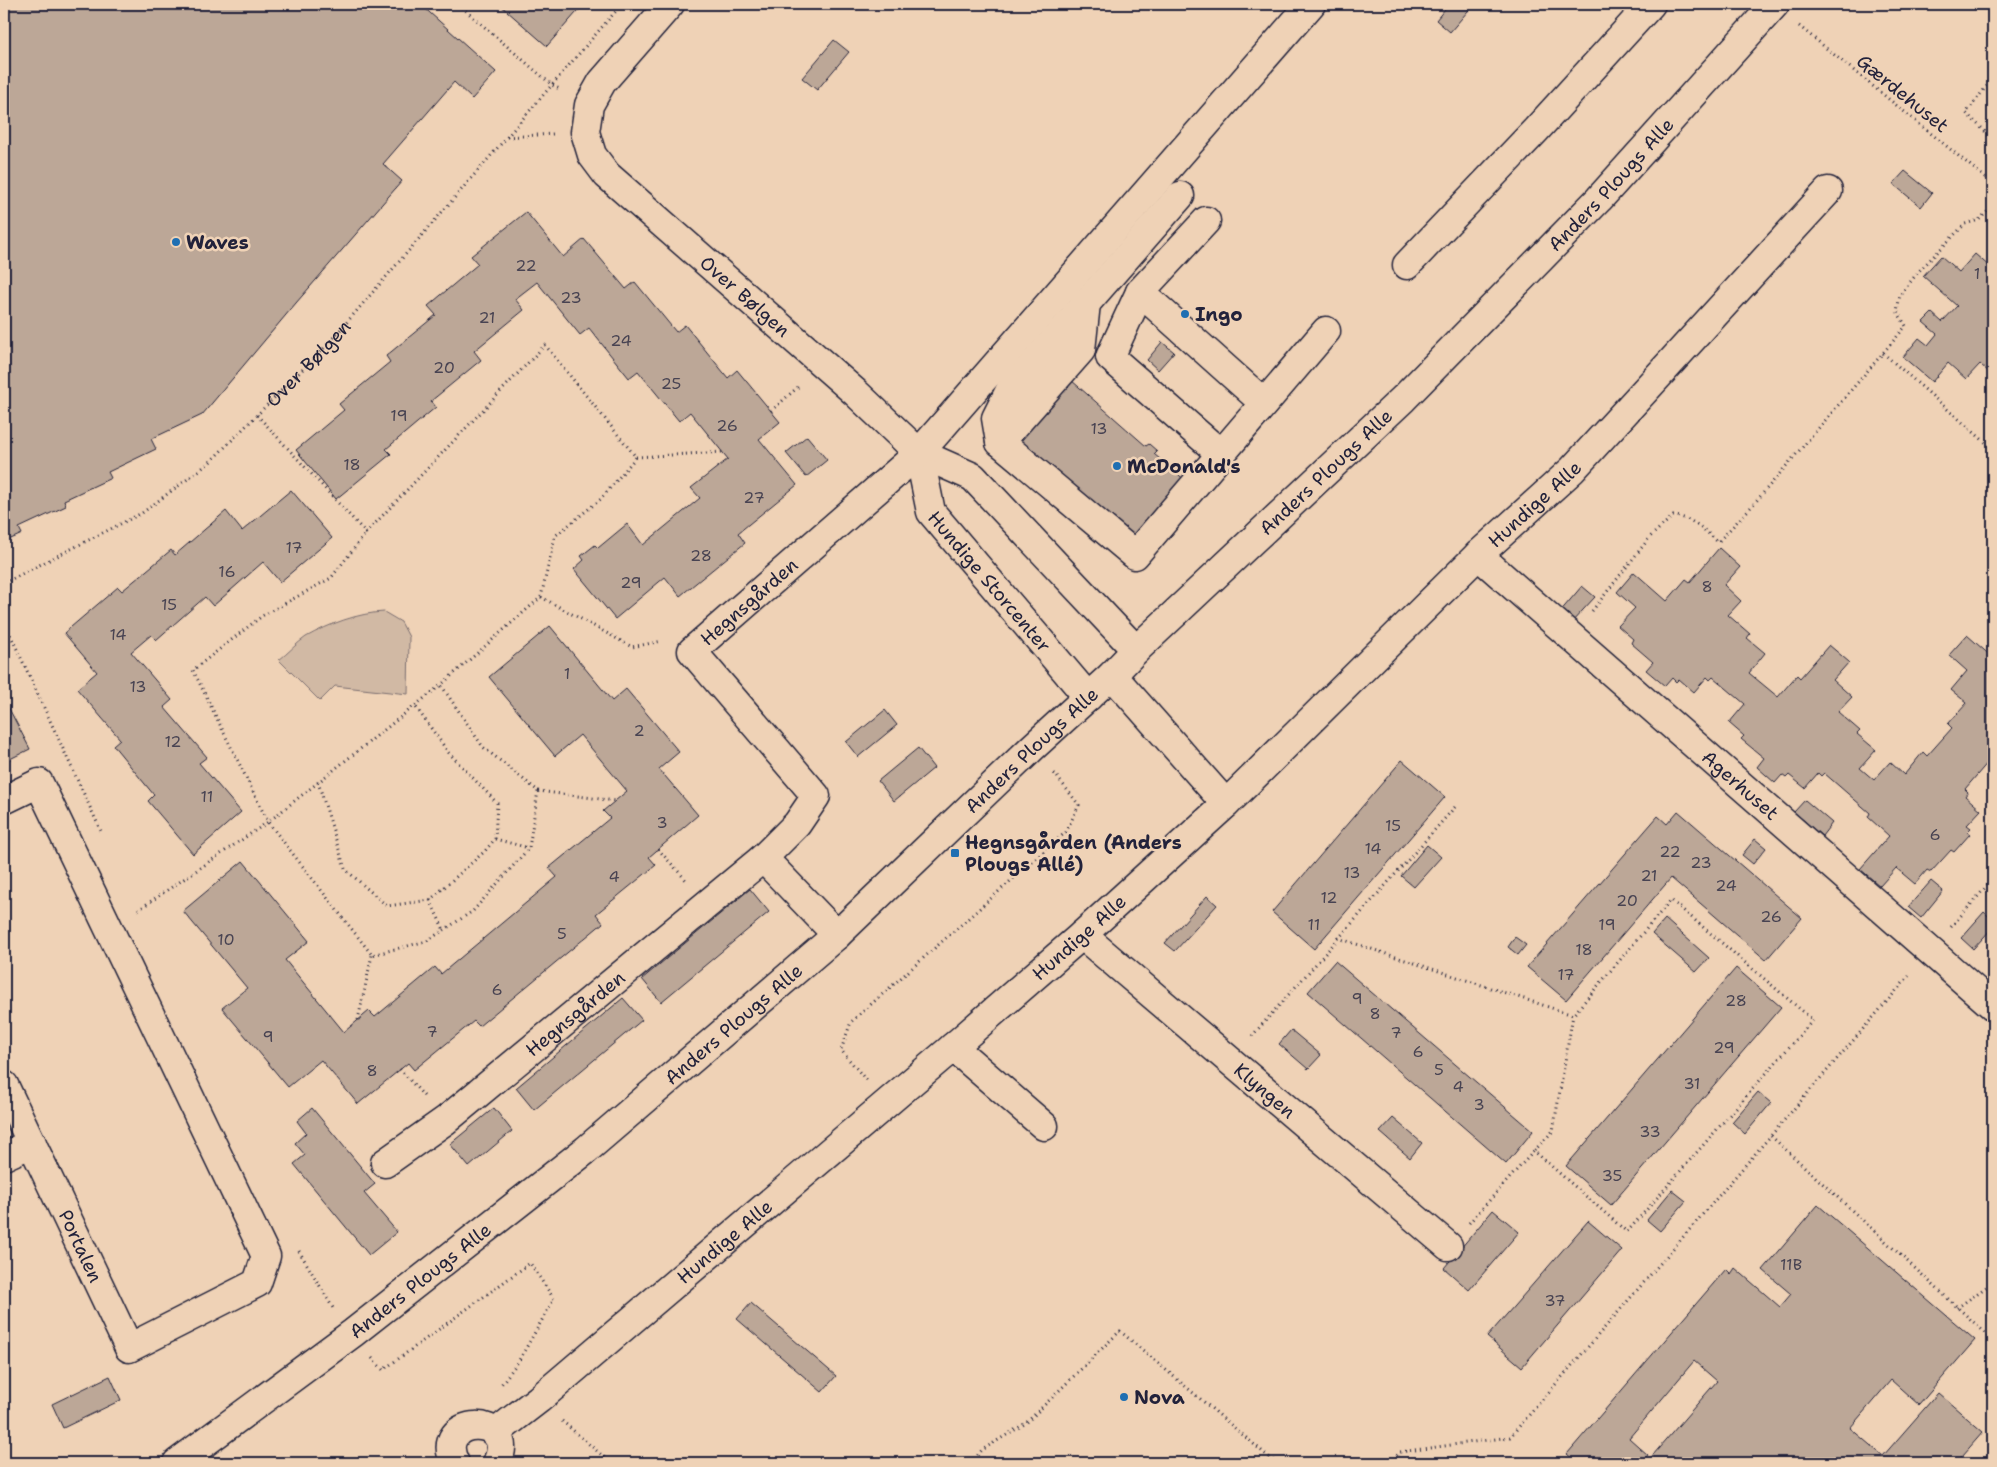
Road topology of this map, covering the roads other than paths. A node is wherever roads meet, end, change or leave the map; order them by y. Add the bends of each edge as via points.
1 (670, 4) edge
2 (1311, 4) edge
3 (1651, 4) edge
4 (1775, 4) edge
5 (1828, 191) dead end
6 (1180, 196) dead end
7 (1206, 221) dead end
8 (1406, 265) dead end
9 (1140, 292) junction
10 (1326, 331) dead end
11 (1264, 403) junction
12 (919, 453) junction
13 (1215, 461) junction
14 (1478, 555) junction
15 (1136, 650) junction
16 (1112, 675) junction
17 (1088, 697) junction
18 (4, 800) edge
19 (1226, 804) junction
20 (763, 858) junction
21 (1082, 935) junction
22 (837, 936) junction
23 (1993, 1006) edge
24 (953, 1047) junction
25 (4, 1085) edge
26 (1044, 1126) dead end
27 (32, 1143) junction
28 (4, 1156) edge
29 (385, 1163) dead end
30 (1448, 1246) road end
31 (483, 1429) junction
32 (177, 1463) edge
33 (455, 1463) edge
34 (497, 1463) edge

1 - 12 street, Over Bølgen via 602,82 589,105 584,132 592,155 607,175 856,393
2 - 12 street, Hegnsgården
3 - 8 street
4 - 15 street, Anders Plougs Alle via 1599,199 1410,392
5 - 14 street, Hundige Alle via 1572,470
6 - 13 street via 1010,390 996,418 1000,442 1136,555
7 - 9 street
9 - 11 street
9 - 13 street via 1110,357
10 - 11 street
11 - 13 street
12 - 15 street, Over Bølgen via 973,477
12 - 17 street, Hundige Storcenter via 931,512
12 - 20 street, Hegnsgården via 692,651 816,796 796,824
14 - 19 street, Hundige Alle
14 - 23 street, Agerhuset
15 - 16 street, Anders Plougs Alle
16 - 17 street, Anders Plougs Alle
16 - 19 street
17 - 22 street, Anders Plougs Alle
18 - 27 street, Portalen via 39,783 266,1256 256,1283 129,1348
19 - 21 street, Hundige Alle
20 - 22 street
20 - 29 street, Hegnsgården via 446,1120
21 - 24 street, Hundige Alle
21 - 30 street, Klyngen
22 - 32 street, Anders Plougs Alle via 586,1150 353,1333
24 - 26 street
24 - 31 street, Hundige Alle via 539,1399
25 - 27 street, Portalen
27 - 28 street
31 - 33 street, Hundige Alle via 460,1430 452,1441
31 - 34 street via 501,1448

